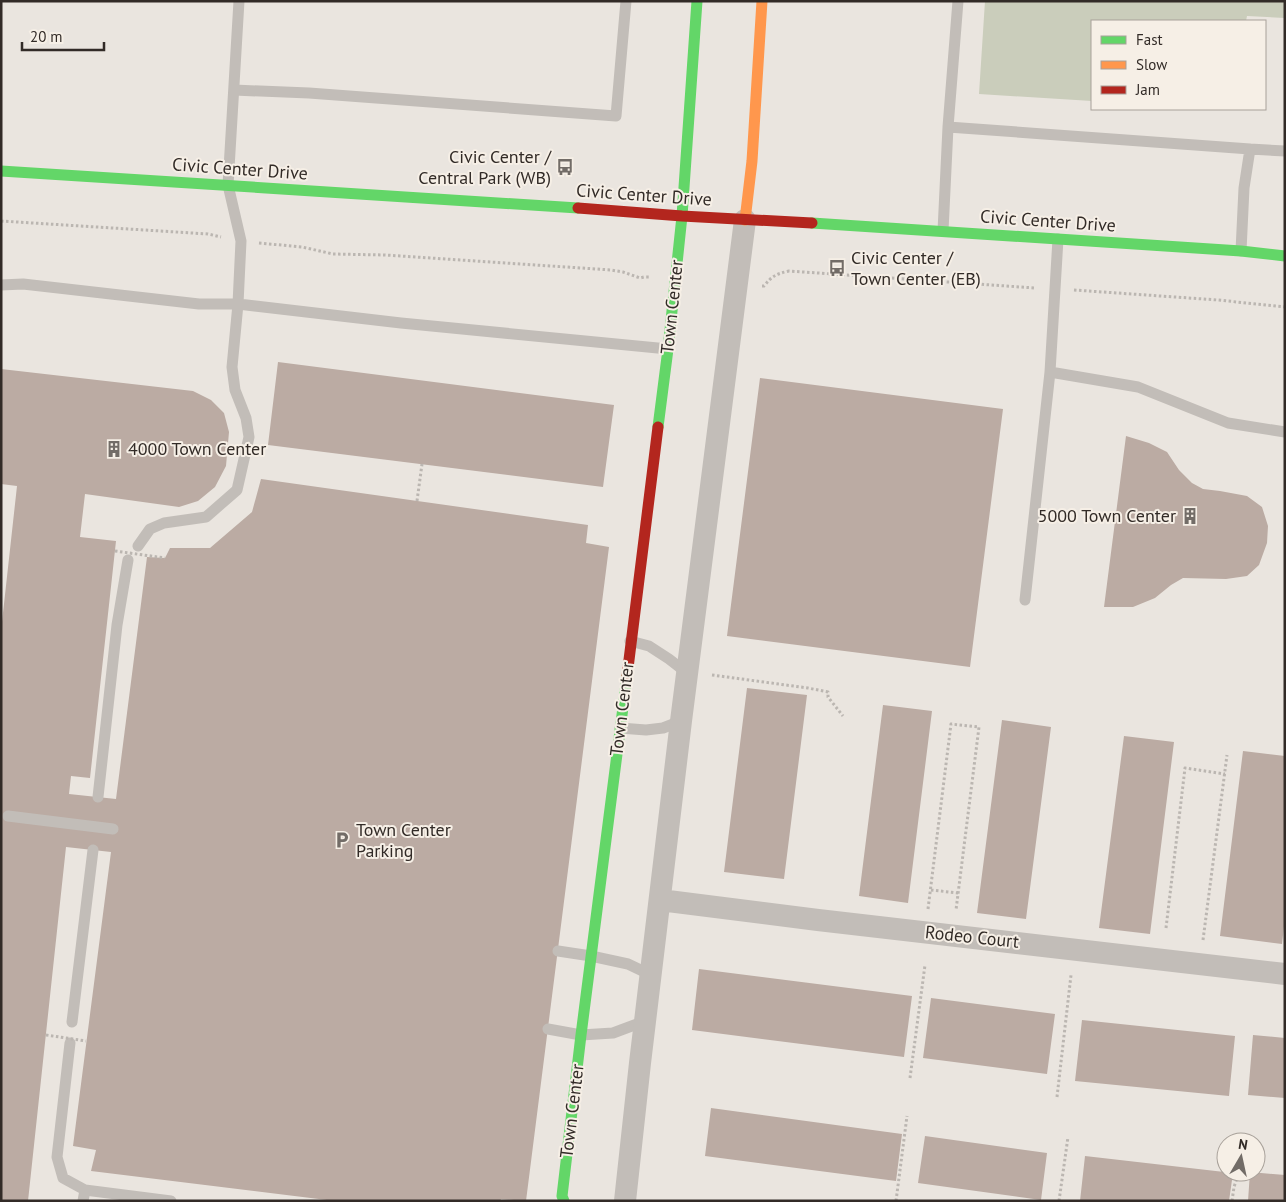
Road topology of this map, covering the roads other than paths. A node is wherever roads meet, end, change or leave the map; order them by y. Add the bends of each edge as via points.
1 (239, 1) edge
2 (626, 1) edge
3 (697, 1) edge
4 (762, 1) edge
5 (958, 1) edge
6 (234, 90) junction
7 (948, 127) junction
8 (1250, 149) junction
9 (1285, 151) edge
10 (1, 171) edge
11 (228, 186) junction
12 (682, 216) junction
13 (745, 220) junction
14 (943, 231) junction
15 (1058, 239) junction
16 (1241, 251) junction
17 (1285, 256) edge
18 (1, 285) edge
19 (238, 304) junction
20 (668, 349) junction
21 (1050, 372) junction
22 (1285, 432) edge
23 (138, 546) dead end
24 (128, 560) dead end
25 (1026, 600) dead end
26 (630, 641) junction
27 (697, 673) junction
28 (681, 721) junction
29 (620, 728) junction
30 (98, 797) dead end
31 (8, 816) dead end
32 (113, 829) dead end
33 (93, 850) dead end
34 (660, 900) junction
35 (558, 951) dead end
36 (591, 956) junction
37 (1285, 974) edge
38 (651, 975) junction
39 (645, 1021) junction
40 (72, 1022) dead end
41 (548, 1029) dead end
42 (581, 1035) junction
43 (70, 1043) dead end
44 (84, 1196) edge
45 (171, 1201) edge
46 (564, 1201) edge
47 (625, 1201) edge

1 - 6 lane
2 - 6 lane via 616,116
3 - 12 street, Town Center
4 - 13 street
5 - 7 lane
6 - 11 lane
7 - 8 lane
7 - 14 lane
8 - 9 lane
8 - 16 lane via 1243,198
10 - 11 street, Civic Center Drive
11 - 12 street, Civic Center Drive
11 - 19 lane via 241,241
12 - 13 street, Civic Center Drive
12 - 20 street, Town Center
13 - 14 street, Civic Center Drive
13 - 27 street
14 - 15 street, Civic Center Drive
15 - 16 street, Civic Center Drive
15 - 21 lane
16 - 17 street, Civic Center Drive
18 - 19 lane via 23,284 199,304
19 - 20 lane
19 - 23 lane via 232,367 235,390 246,418 249,437 237,490 206,517 164,523 150,529
20 - 26 street, Town Center
21 - 22 lane via 1138,387 1228,423
21 - 25 lane
24 - 30 lane via 117,625
26 - 27 lane via 649,646
26 - 29 street, Town Center
27 - 28 street
28 - 29 lane via 646,730
28 - 34 street
29 - 36 street, Town Center
31 - 32 lane
33 - 40 lane
34 - 37 street, Rodeo Court
34 - 38 street
35 - 36 lane
36 - 38 lane via 628,964
36 - 42 street, Town Center
38 - 39 street
39 - 42 lane via 613,1033
39 - 47 street
41 - 42 lane
42 - 46 street, Town Center
43 - 44 lane via 57,1157 63,1178
44 - 45 lane

